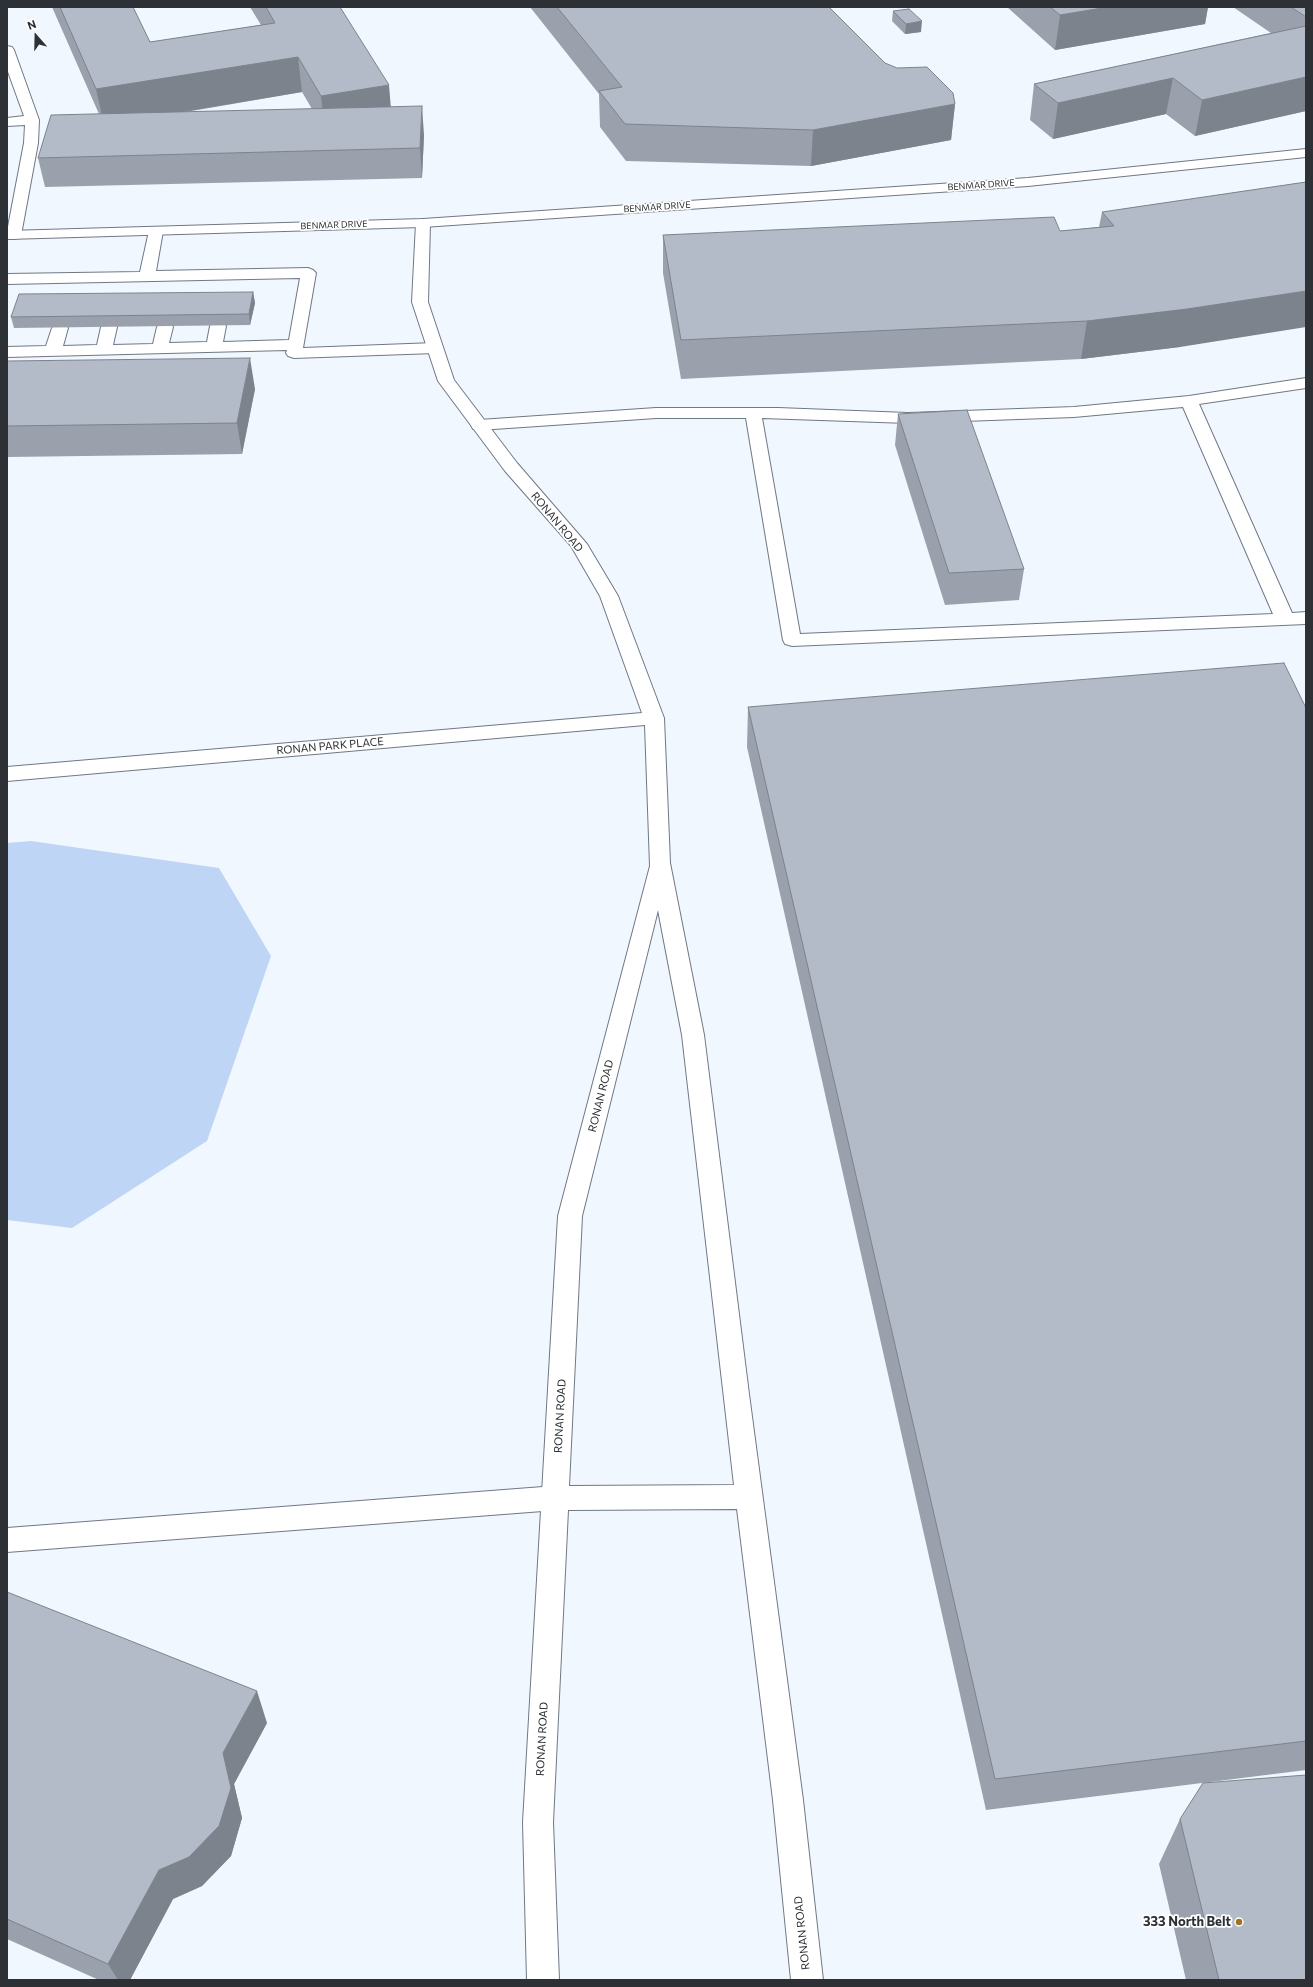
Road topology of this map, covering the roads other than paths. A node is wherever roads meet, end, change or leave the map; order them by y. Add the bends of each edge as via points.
1 (7, 50) edge
2 (32, 120) junction
3 (7, 122) edge
4 (1306, 153) edge
5 (423, 223) junction
6 (156, 231) junction
7 (11, 235) edge
8 (147, 276) junction
9 (7, 279) edge
10 (165, 326) edge
11 (218, 326) edge
12 (109, 327) edge
13 (60, 328) edge
14 (296, 345) junction
15 (214, 347) junction
16 (160, 348) junction
17 (435, 348) junction
18 (104, 350) junction
19 (53, 351) junction
20 (7, 352) edge
21 (1306, 383) edge
22 (1189, 401) junction
23 (753, 413) junction
24 (479, 425) junction
25 (1306, 618) edge
26 (1285, 619) junction
27 (654, 718) junction
28 (7, 774) edge
29 (660, 863) junction
30 (750, 1497) junction
31 (556, 1498) junction
32 (7, 1540) edge
33 (542, 1980) edge
34 (807, 1980) edge

1 - 2 street
2 - 3 street
2 - 7 street via 31,143
4 - 5 street, BENMAR DRIVE via 1028,182
5 - 6 street, BENMAR DRIVE
5 - 17 street, RONAN ROAD via 420,302
6 - 7 street, BENMAR DRIVE
6 - 8 street
8 - 9 street via 122,284 74,284
8 - 14 street via 174,283 225,282 308,273
10 - 16 street
11 - 15 street
12 - 18 street
13 - 19 street
14 - 15 street
14 - 17 street via 294,353
15 - 16 street
16 - 18 street
17 - 24 street, RONAN ROAD via 446,381
18 - 19 street
19 - 20 street
21 - 22 street
22 - 23 street via 1074,412 908,418
22 - 26 street
23 - 24 street via 646,414
23 - 26 street via 792,640
24 - 27 street, RONAN ROAD via 511,467 578,544 609,596
25 - 26 street
27 - 28 street, RONAN PARK PLACE
27 - 29 street, RONAN ROAD
29 - 30 street, RONAN ROAD via 693,1035
29 - 31 street, RONAN ROAD via 570,1216
30 - 31 street
30 - 34 street, RONAN ROAD via 788,1800
31 - 32 street
31 - 33 street, RONAN ROAD via 538,1822

